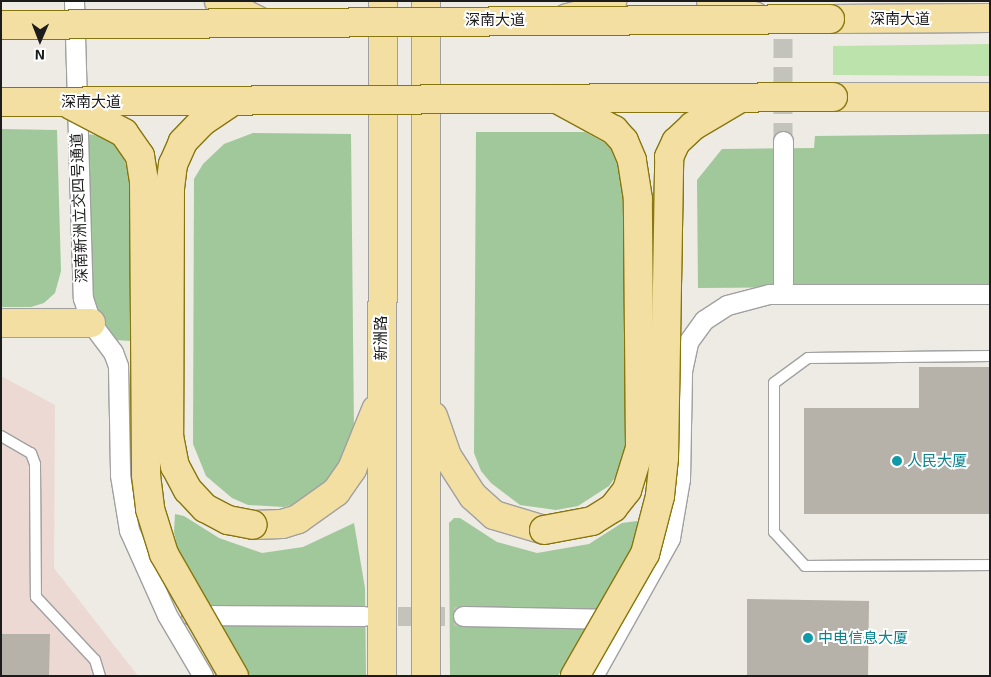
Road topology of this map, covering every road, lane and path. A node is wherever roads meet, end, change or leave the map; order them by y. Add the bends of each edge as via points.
1 (74, 1) edge
2 (96, 1) edge
3 (219, 1) edge
4 (383, 1) edge
5 (426, 1) edge
6 (612, 1) edge
7 (711, 1) edge
8 (990, 18) edge
9 (768, 19) junction
10 (558, 20) junction
11 (259, 21) junction
12 (52, 24) junction
13 (1, 26) edge
14 (990, 97) edge
15 (556, 98) junction
16 (740, 98) junction
17 (233, 101) junction
18 (1, 102) edge
19 (66, 102) junction
20 (783, 141) tunnel mouth
21 (783, 294) junction
22 (990, 294) edge
23 (1, 323) edge
24 (91, 323) junction
25 (990, 356) edge
26 (381, 397) junction
27 (426, 397) junction
28 (1, 436) edge
29 (990, 565) edge
30 (167, 615) junction
31 (364, 616) tunnel mouth
32 (463, 616) tunnel mouth
33 (626, 619) junction
34 (100, 676) edge
35 (203, 676) edge
36 (234, 676) edge
37 (382, 676) edge
38 (426, 676) edge
39 (575, 676) edge
40 (593, 676) edge

1 - 24 street, 深南新洲立交四号通道 via 81,281
2 - 12 main road
3 - 11 main road
4 - 26 main road, 新洲路
5 - 27 main road
6 - 10 main road via 595,11
7 - 9 main road, bridge via 730,11
8 - 9 main road, 深南大道, bridge
9 - 10 main road, 深南大道, bridge
10 - 11 main road, 深南大道, bridge
11 - 12 main road, 深南大道, bridge
12 - 13 main road, 深南大道, bridge
14 - 16 main road, 深南大道, bridge
15 - 16 main road, 深南大道, bridge
15 - 17 main road, 深南大道, bridge
15 - 27 main road, bridge via 614,130 624,141 632,160 638,199 641,424 635,472 627,490 613,508 592,521 544,530 494,516 472,496 448,456
16 - 39 main road, bridge via 693,126 676,142 669,157 664,458 660,496 645,554
17 - 19 main road, 深南大道, bridge
17 - 26 main road, bridge via 202,122 183,142 173,164 170,187 169,436 175,466 188,490 206,508 228,520 253,525 282,524 298,519 336,492 352,469
18 - 19 main road, 深南大道, bridge
19 - 36 main road, bridge via 120,129 140,156 144,180 146,475 150,510 164,554
20 - 21 street
21 - 22 street
21 - 33 street via 754,296 726,305 704,320 688,342 682,371 680,479 674,523 663,554
23 - 24 main road
24 - 30 street via 113,352 118,366 120,475 129,530
25 - 29 lane via 808,358 774,382 774,532 805,566
26 - 37 main road, 新洲路
27 - 38 main road
28 - 34 lane via 31,453 35,464 36,597 94,660
30 - 31 street
30 - 35 street
32 - 33 street
33 - 40 street

